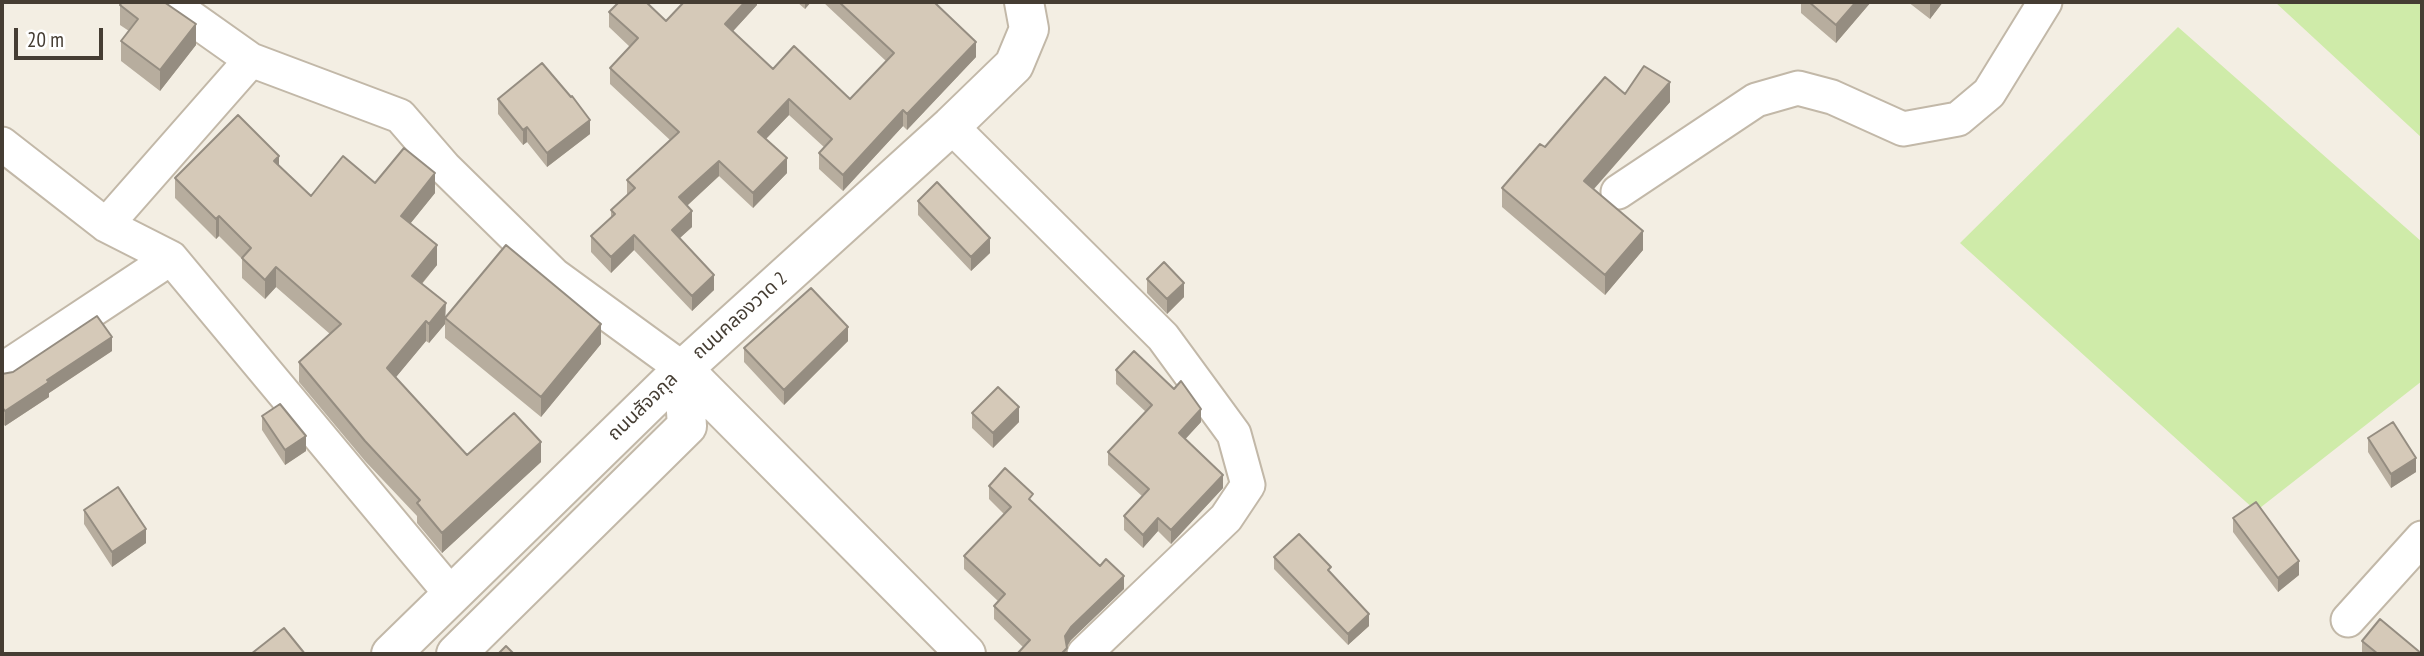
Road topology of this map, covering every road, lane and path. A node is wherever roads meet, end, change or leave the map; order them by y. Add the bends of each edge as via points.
1 (169, 2) edge
2 (1024, 2) edge
3 (2045, 2) edge
4 (251, 60) junction
5 (951, 126) junction
6 (2, 144) edge
7 (1618, 192) dead end
8 (106, 225) junction
9 (171, 258) junction
10 (683, 369) junction
11 (2, 370) edge
12 (2422, 538) edge
13 (451, 594) junction
14 (2348, 620) dead end
15 (391, 654) edge
16 (456, 654) edge
17 (966, 654) edge
18 (1084, 654) edge

1 - 4 street
2 - 5 street, ถนนคลองวาด 2 via 1029,29 1014,65
3 - 7 street via 1989,93 1958,119 1903,129 1832,97 1798,88 1756,100
4 - 8 street
4 - 10 street via 400,116 445,168 554,275
5 - 10 street, ถนนคลองวาด 2
5 - 18 street via 1163,337 1234,434 1248,485 1226,518
6 - 8 street
8 - 9 street
9 - 11 street
9 - 13 street
10 - 13 street, ถนนสัจจกุล
10 - 16 street, ถนนสัจจกุล via 687,426
10 - 17 street, ถนนคลองวาด 2
12 - 14 street
13 - 15 street, ถนนสัจจกุล

